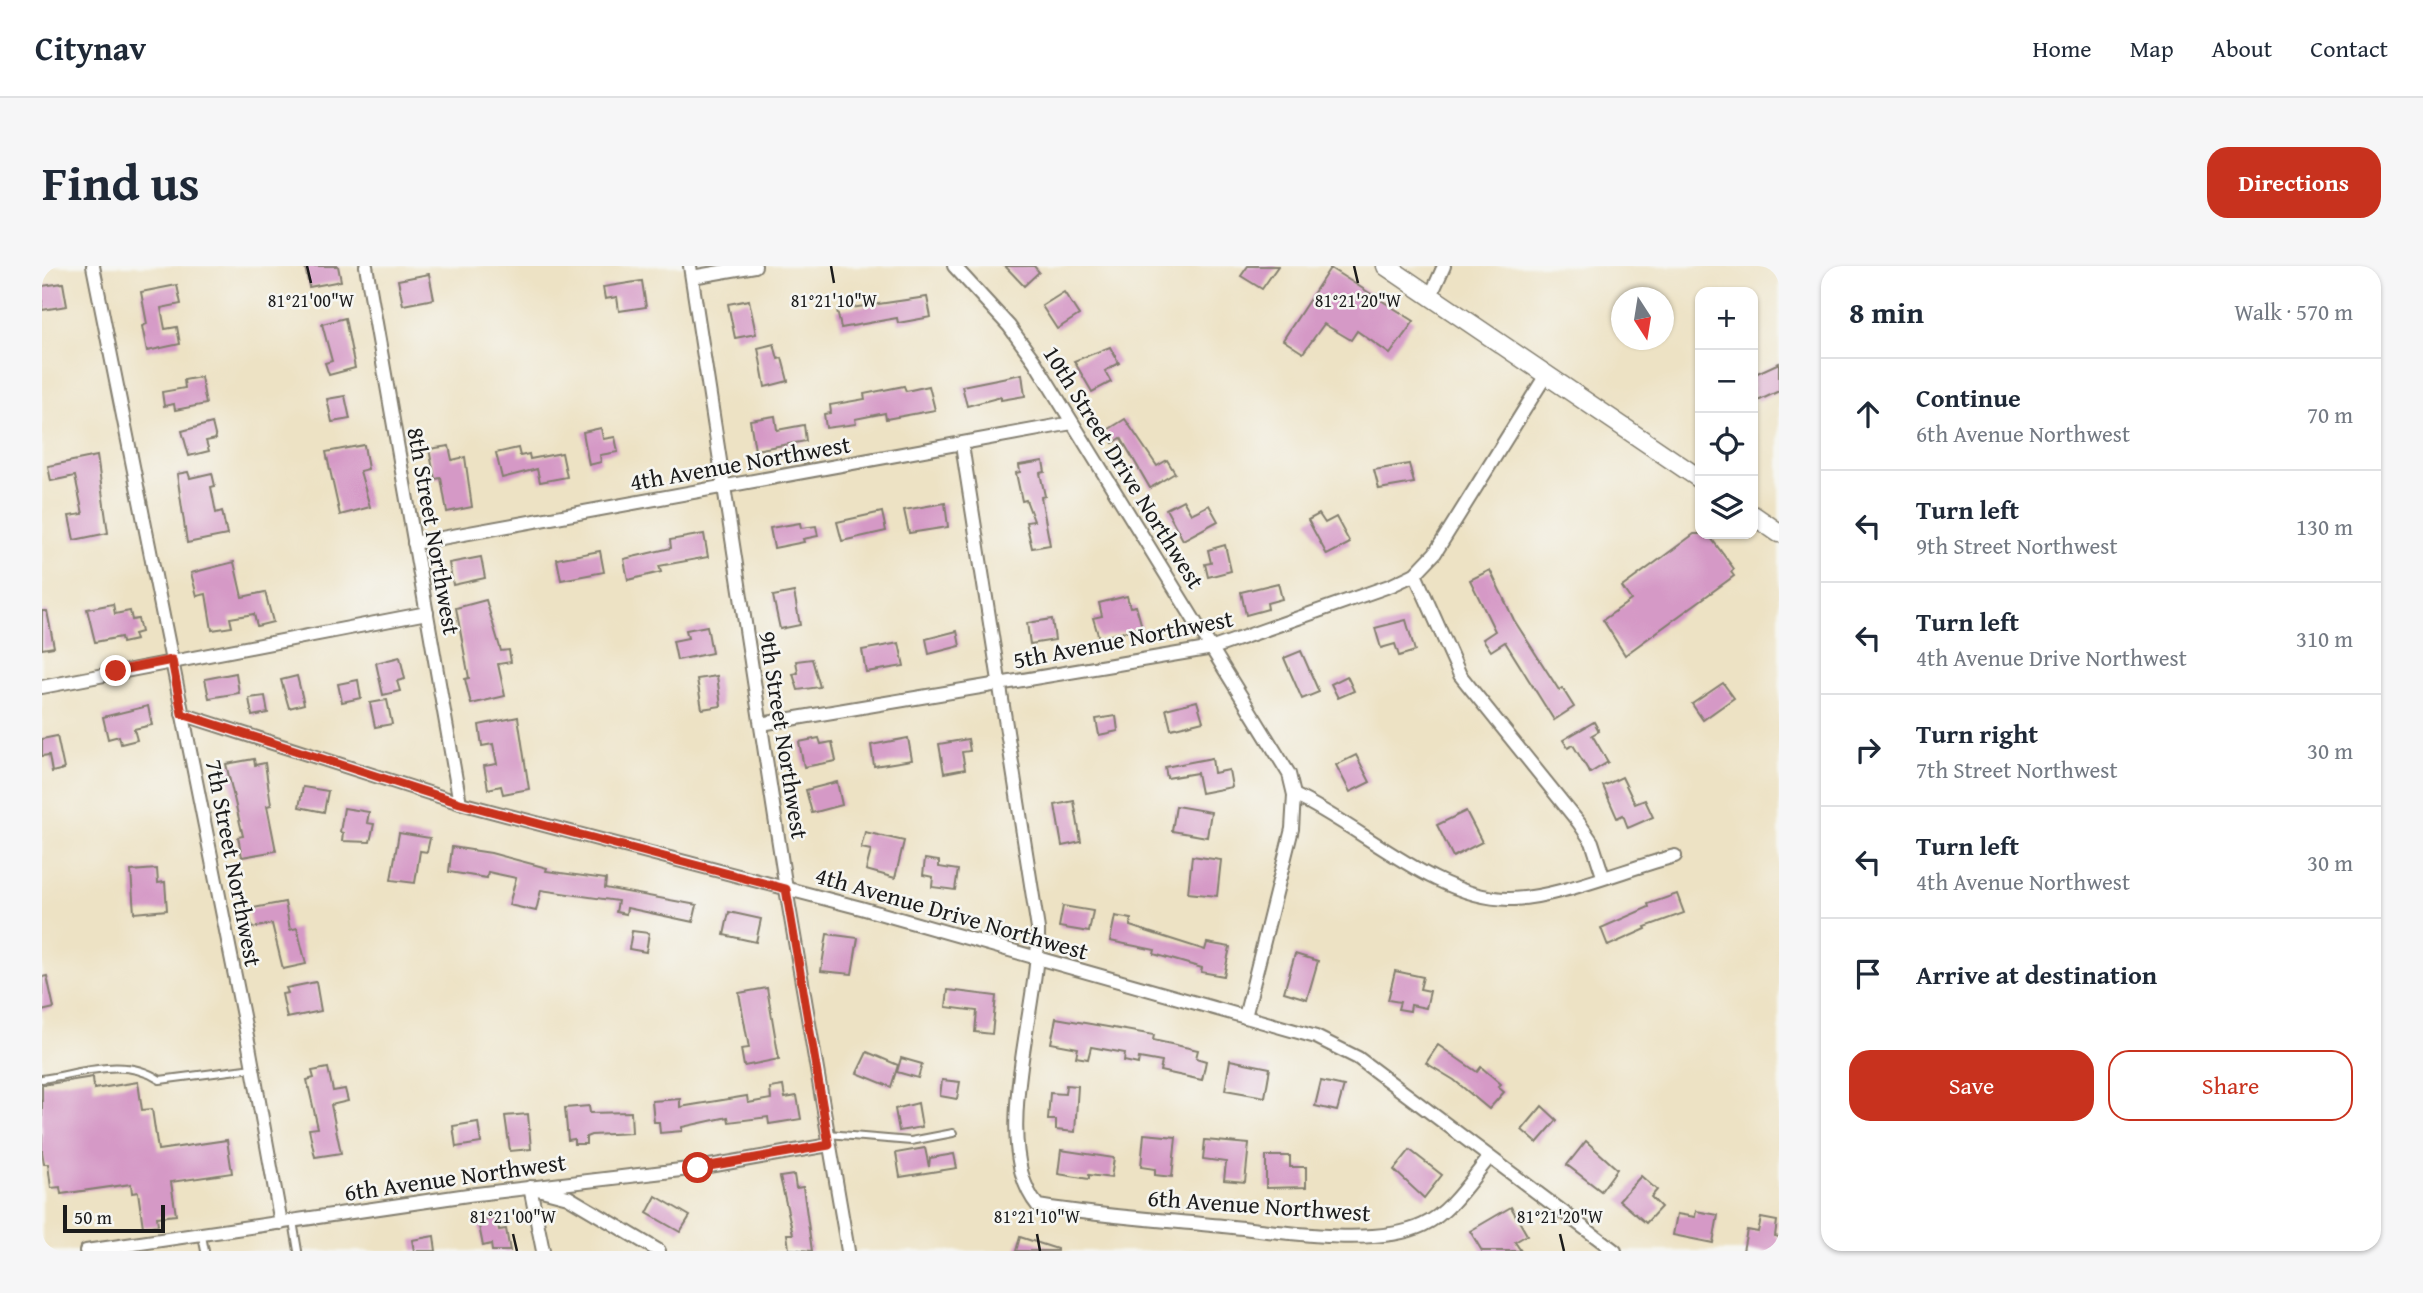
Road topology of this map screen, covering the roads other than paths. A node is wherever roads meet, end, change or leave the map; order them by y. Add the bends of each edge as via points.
1 (93, 266) edge
2 (366, 266) edge
3 (755, 266) edge
4 (954, 266) edge
5 (1386, 266) edge
6 (1444, 266) edge
7 (691, 272) edge
8 (1431, 295) junction
9 (1546, 375) junction
10 (1072, 423) junction
11 (962, 445) junction
12 (1696, 476) edge
13 (723, 485) junction
14 (1758, 518) edge
15 (1779, 533) edge
16 (414, 543) junction
17 (1415, 574) junction
18 (427, 614) junction
19 (1213, 648) junction
20 (172, 660) junction
21 (999, 683) junction
22 (42, 687) edge
23 (182, 714) junction
24 (761, 724) junction
25 (1294, 795) junction
26 (460, 803) junction
27 (1675, 856) dead end
28 (1603, 876) junction
29 (786, 889) junction
30 (1039, 959) junction
31 (1245, 1017) junction
32 (253, 1068) junction
33 (42, 1079) edge
34 (953, 1133) dead end
35 (828, 1140) junction
36 (1489, 1158) junction
37 (530, 1187) junction
38 (287, 1222) junction
39 (202, 1236) junction
40 (86, 1251) edge
41 (205, 1251) edge
42 (298, 1251) edge
43 (543, 1251) edge
44 (659, 1251) edge
45 (848, 1251) edge
46 (1615, 1251) edge

1 - 20 street, 7th Street Northwest
2 - 16 street, 8th Street Northwest
3 - 7 street
4 - 10 street, 10th Street Drive Northwest via 1009,326
5 - 8 main road
6 - 8 street
7 - 13 street, 9th Street Northwest
8 - 9 main road
9 - 12 main road
9 - 17 street, 5th Avenue Northwest via 1451,531
10 - 11 street, 4th Avenue Northwest
10 - 19 street, 10th Street Drive Northwest
11 - 13 street, 4th Avenue Northwest
11 - 21 street
13 - 16 street, 4th Avenue Northwest
13 - 24 street, 9th Street Northwest
14 - 15 main road
16 - 18 street, 8th Street Northwest
17 - 19 street, 5th Avenue Northwest
17 - 28 street via 1460,674 1579,823 1592,842
18 - 20 street
18 - 26 street, 8th Street Northwest
19 - 21 street, 5th Avenue Northwest
19 - 25 street, 10th Street Drive Northwest via 1289,774
20 - 22 street
20 - 23 street, 7th Street Northwest
21 - 24 street, 5th Avenue Northwest
21 - 30 street
23 - 26 street, 4th Avenue Drive Northwest
23 - 32 street, 7th Street Northwest
24 - 29 street, 9th Street Northwest
25 - 28 street via 1466,891 1509,899
25 - 31 street, 10th Street Drive Northwest via 1292,829
26 - 29 street, 4th Avenue Drive Northwest
27 - 28 street
29 - 30 street, 4th Avenue Drive Northwest
29 - 35 street, 9th Street Northwest
30 - 31 street, 4th Avenue Drive Northwest
30 - 36 street, 6th Avenue Northwest via 1014,1114 1022,1178 1038,1206 1310,1234 1392,1234 1421,1227 1440,1216
31 - 36 street, 4th Avenue Drive Northwest via 1316,1037 1359,1058
32 - 33 lane via 160,1080 125,1066
32 - 38 street, 7th Street Northwest
34 - 35 lane via 911,1141
35 - 37 street, 6th Avenue Northwest via 698,1168
35 - 45 street, 9th Street Northwest
36 - 46 street, 4th Avenue Drive Northwest
37 - 38 street, 6th Avenue Northwest
37 - 43 street
37 - 44 street via 568,1197
38 - 39 street, 6th Avenue Northwest
38 - 42 lane
39 - 40 street, 6th Avenue Northwest
39 - 41 lane

